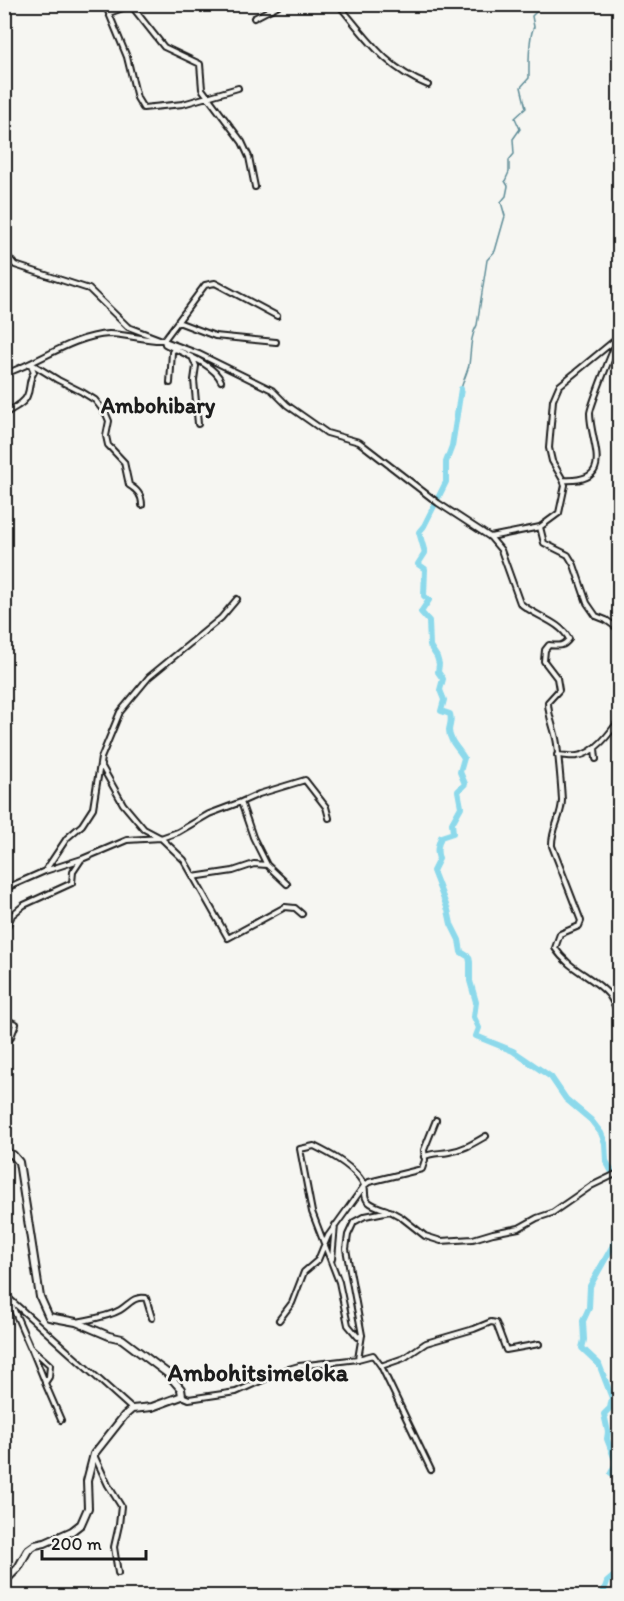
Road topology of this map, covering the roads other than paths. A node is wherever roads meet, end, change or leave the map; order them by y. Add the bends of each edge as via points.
1 (105, 4) edge
2 (281, 4) edge
3 (338, 4) edge
4 (131, 5) edge
5 (109, 13) junction
6 (254, 18) dead end
7 (428, 86) dead end
8 (238, 88) dead end
9 (209, 98) junction
10 (255, 187) dead end
11 (4, 252) edge
12 (277, 316) dead end
13 (178, 322) junction
14 (620, 336) edge
15 (164, 340) junction
16 (616, 340) junction
17 (276, 342) dead end
18 (174, 349) junction
19 (193, 358) junction
20 (31, 364) junction
21 (4, 374) edge
22 (221, 381) dead end
23 (170, 383) dead end
24 (4, 414) edge
25 (198, 424) dead end
26 (563, 480) junction
27 (142, 505) dead end
28 (540, 527) junction
29 (490, 537) junction
30 (237, 599) dead end
31 (620, 630) edge
32 (620, 719) edge
33 (595, 748) junction
34 (557, 755) junction
35 (596, 759) dead end
36 (100, 765) junction
37 (241, 802) junction
38 (329, 818) dead end
39 (161, 838) junction
40 (82, 859) junction
41 (267, 865) junction
42 (45, 871) junction
43 (193, 877) junction
44 (287, 884) dead end
45 (4, 889) edge
46 (302, 914) dead end
47 (4, 934) edge
48 (620, 996) edge
49 (611, 997) junction
50 (620, 1017) edge
51 (4, 1019) edge
52 (4, 1039) edge
53 (436, 1120) dead end
54 (486, 1136) dead end
55 (4, 1152) edge
56 (424, 1157) junction
57 (617, 1173) edge
58 (364, 1186) junction
59 (390, 1211) junction
60 (335, 1225) junction
61 (324, 1244) junction
62 (332, 1260) junction
63 (6, 1295) edge
64 (152, 1318) dead end
65 (279, 1320) dead end
66 (76, 1322) junction
67 (362, 1335) junction
68 (539, 1344) dead end
69 (30, 1347) junction
70 (358, 1359) junction
71 (381, 1366) junction
72 (45, 1383) junction
73 (182, 1396) junction
74 (132, 1409) junction
75 (61, 1420) dead end
76 (94, 1454) junction
77 (431, 1470) dead end
78 (118, 1573) dead end
79 (4, 1582) edge

1 - 5 street
2 - 6 street
3 - 7 street via 380,56 408,78
4 - 5 street
4 - 9 street via 164,46 200,64 202,89
5 - 9 street via 143,108
8 - 9 street
9 - 10 street via 242,142
11 - 15 street via 15,265 89,289 128,327
12 - 13 street via 215,283 205,285
13 - 15 street
13 - 17 street via 215,336
14 - 16 street
15 - 18 street
15 - 20 street via 108,334 68,346
15 - 29 street via 272,390 327,433 359,442 436,502
16 - 26 street via 590,412 596,465 590,476 580,481
16 - 26 street via 560,386 552,400 549,448
18 - 19 street
18 - 23 street
19 - 22 street via 212,369
19 - 25 street
20 - 21 street
20 - 24 street via 34,372 28,395
20 - 27 street via 95,400 109,421 108,445 124,462 129,485 138,491
26 - 28 street via 559,513
28 - 29 street
28 - 31 street via 544,543 568,555 596,616
29 - 34 street via 501,550 520,603 566,632 569,639 565,645 549,645 545,650 544,661 559,685 548,702
30 - 36 street via 221,618 149,677 120,712
32 - 33 street
33 - 34 street via 576,756
33 - 35 street
34 - 49 street via 562,807 551,834 552,846 581,921 579,926 560,934 555,948 563,960
36 - 39 street via 123,804 144,829
36 - 42 street via 93,808
37 - 38 street via 305,780 326,807
37 - 39 street
37 - 41 street
39 - 40 street via 127,840
39 - 43 street via 184,860
40 - 42 street
40 - 47 street via 73,872 72,883 24,905 12,915
41 - 43 street via 254,864
41 - 44 street
42 - 45 street
43 - 46 street via 228,938 285,907
48 - 49 street
49 - 50 street
51 - 52 street via 16,1024 10,1039
53 - 56 street
54 - 56 street via 465,1149
55 - 66 street via 19,1162 39,1297 49,1317
56 - 58 street via 422,1169
57 - 59 street via 552,1213 519,1228 473,1239 441,1241 425,1236
58 - 59 street via 369,1204
58 - 60 street
58 - 61 street via 360,1177 339,1160 314,1146 300,1149 312,1212
59 - 67 street via 359,1219 348,1235 346,1249
60 - 61 street
60 - 62 street
61 - 62 street
61 - 65 street
62 - 67 street via 348,1325 358,1337
63 - 69 street
63 - 74 street
64 - 66 street via 143,1297 133,1299 121,1310
66 - 73 street via 133,1346 167,1373
67 - 70 street
68 - 71 street via 506,1350 496,1323 491,1322 426,1343 404,1358
69 - 72 street
69 - 72 street via 50,1365
70 - 71 street via 373,1355
70 - 73 street via 285,1370 236,1392 189,1399
71 - 77 street
72 - 75 street
73 - 74 street via 152,1407
74 - 76 street
76 - 78 street via 121,1506 114,1547
76 - 79 street via 87,1481 88,1508 81,1524 28,1550

